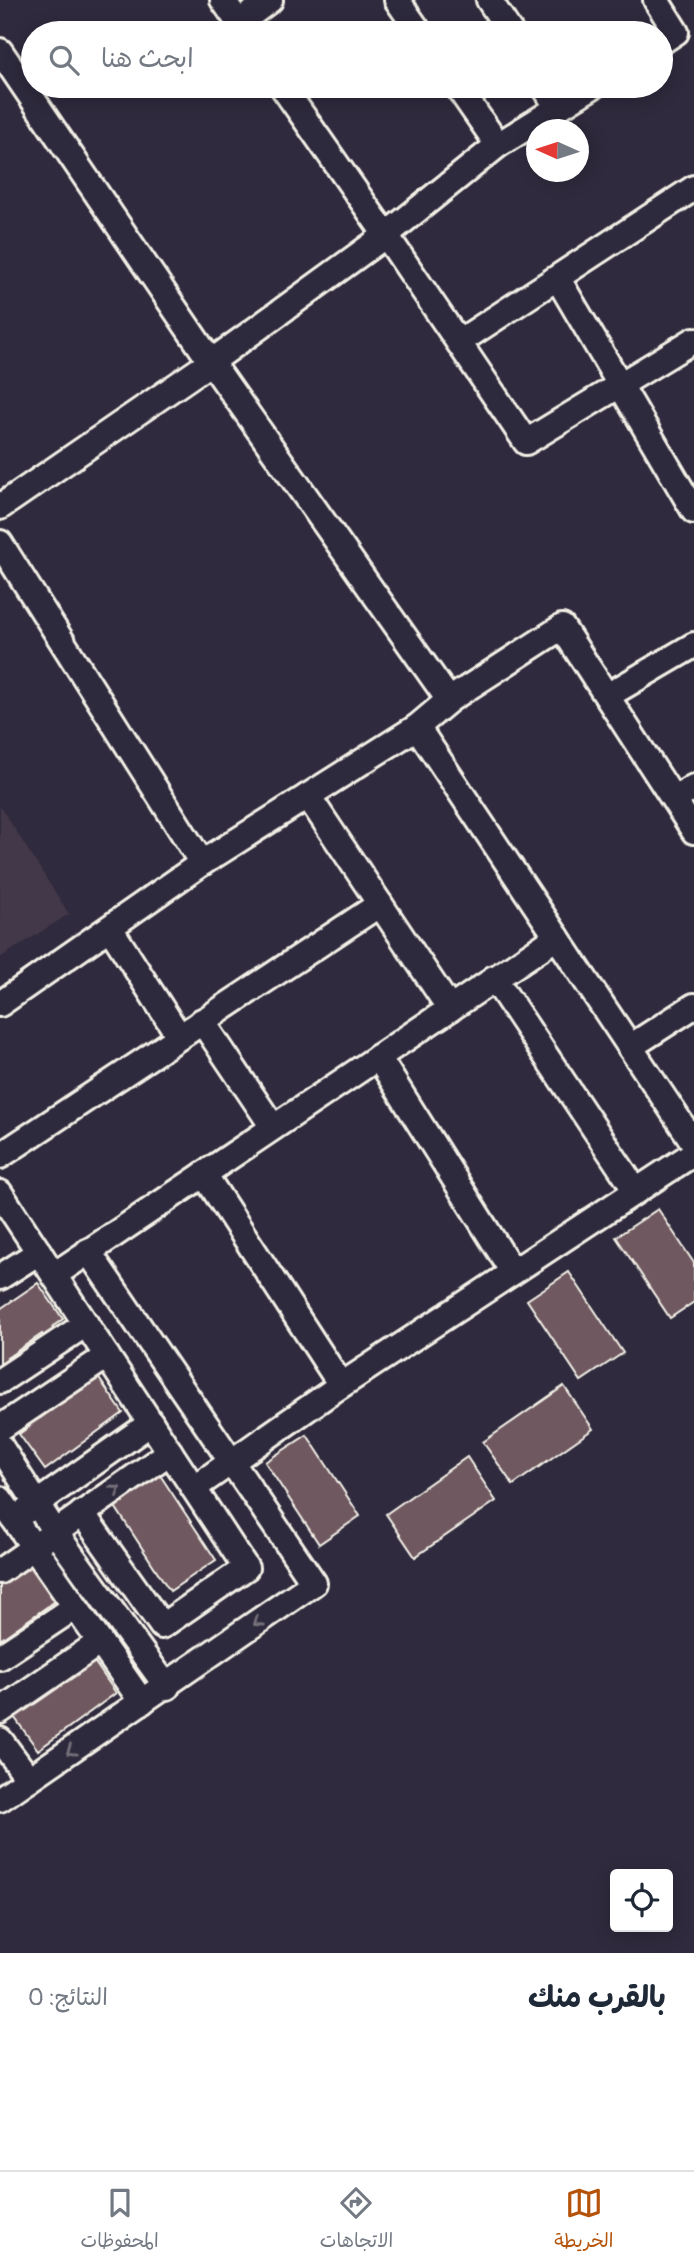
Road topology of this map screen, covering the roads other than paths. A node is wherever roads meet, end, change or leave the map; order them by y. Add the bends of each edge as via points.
1 (223, 0) edge
2 (270, 0) edge
3 (397, 0) edge
4 (489, 0) edge
5 (656, 0) edge
6 (237, 21) edge
7 (249, 21) edge
8 (412, 21) edge
9 (502, 21) edge
10 (669, 21) edge
11 (0, 51) edge
12 (21, 82) edge
13 (32, 98) edge
14 (290, 98) edge
15 (465, 98) edge
16 (552, 98) edge
17 (574, 98) edge
18 (558, 108) junction
19 (498, 145) junction
20 (694, 188) edge
21 (386, 235) junction
22 (558, 279) junction
23 (694, 340) edge
24 (459, 342) junction
25 (211, 362) junction
26 (620, 386) junction
27 (691, 500) edge
28 (0, 507) edge
29 (0, 543) edge
30 (694, 645) edge
31 (607, 696) junction
32 (449, 700) junction
33 (417, 727) junction
34 (685, 793) edge
35 (308, 796) junction
36 (694, 831) edge
37 (202, 863) junction
38 (380, 904) junction
39 (110, 928) junction
40 (557, 937) junction
41 (495, 978) junction
42 (0, 1004) edge
43 (694, 1006) edge
44 (450, 1009) junction
45 (201, 1021) junction
46 (179, 1036) junction
47 (630, 1047) junction
48 (378, 1056) junction
49 (273, 1127) junction
50 (694, 1143) edge
51 (694, 1153) edge
52 (0, 1156) edge
53 (204, 1174) junction
54 (636, 1191) junction
55 (0, 1193) edge
56 (88, 1251) junction
57 (39, 1252) junction
58 (513, 1272) junction
59 (54, 1275) junction
60 (0, 1278) edge
61 (86, 1324) junction
62 (107, 1356) junction
63 (0, 1381) edge
64 (341, 1385) junction
65 (151, 1423) junction
66 (0, 1428) edge
67 (0, 1446) edge
68 (170, 1452) junction
69 (231, 1462) junction
70 (194, 1488) junction
71 (0, 1499) edge
72 (37, 1503) junction
73 (82, 1513) junction
74 (14, 1520) junction
75 (55, 1532) junction
76 (33, 1548) junction
77 (0, 1571) edge
78 (75, 1607) junction
79 (100, 1642) junction
80 (0, 1657) edge
81 (167, 1687) junction
82 (142, 1702) junction
83 (0, 1710) edge
84 (0, 1740) edge
85 (29, 1779) junction
86 (0, 1799) edge

1 - 6 street
2 - 7 street
3 - 8 street
4 - 9 street
5 - 10 street
11 - 12 street
13 - 25 street
14 - 21 street
15 - 19 street
16 - 18 street
17 - 18 street
18 - 19 street
19 - 21 street
20 - 22 street
21 - 24 street
21 - 25 street
22 - 24 street
22 - 26 street
23 - 26 street
24 - 26 street via 526,442
25 - 28 street
25 - 32 street
26 - 27 street
29 - 37 street
30 - 31 street
31 - 32 street via 562,627
31 - 34 street
32 - 33 street
33 - 35 street
33 - 40 street
34 - 36 street
35 - 37 street
35 - 38 street
37 - 39 street
38 - 44 street
38 - 45 street
39 - 42 street
39 - 46 street
40 - 41 street
40 - 47 street
41 - 44 street
41 - 54 street
43 - 47 street
44 - 48 street
45 - 46 street
45 - 49 street
46 - 52 street
47 - 50 street
48 - 49 street
48 - 58 street
49 - 53 street
51 - 54 street
53 - 56 street
53 - 64 street
54 - 58 street
55 - 57 street
56 - 59 street
56 - 69 street
57 - 59 street
57 - 60 street
58 - 64 street
59 - 61 street
61 - 62 street
61 - 63 street
62 - 65 street
62 - 66 street
64 - 69 street
65 - 68 street
65 - 72 street
67 - 72 street
68 - 70 street
73 -> 68 street
69 - 70 street
69 -> 81 street via 314,1583
70 - 73 street via 246,1569 162,1626
71 - 74 street
72 - 74 street
72 - 75 street
73 - 75 street
74 - 76 street
75 - 76 street
75 - 81 street
76 - 77 street
76 - 78 street
78 - 79 street
78 - 80 street
79 - 82 street
79 - 83 street
81 - 82 street
82 -> 85 street
84 - 85 street
85 - 86 street

